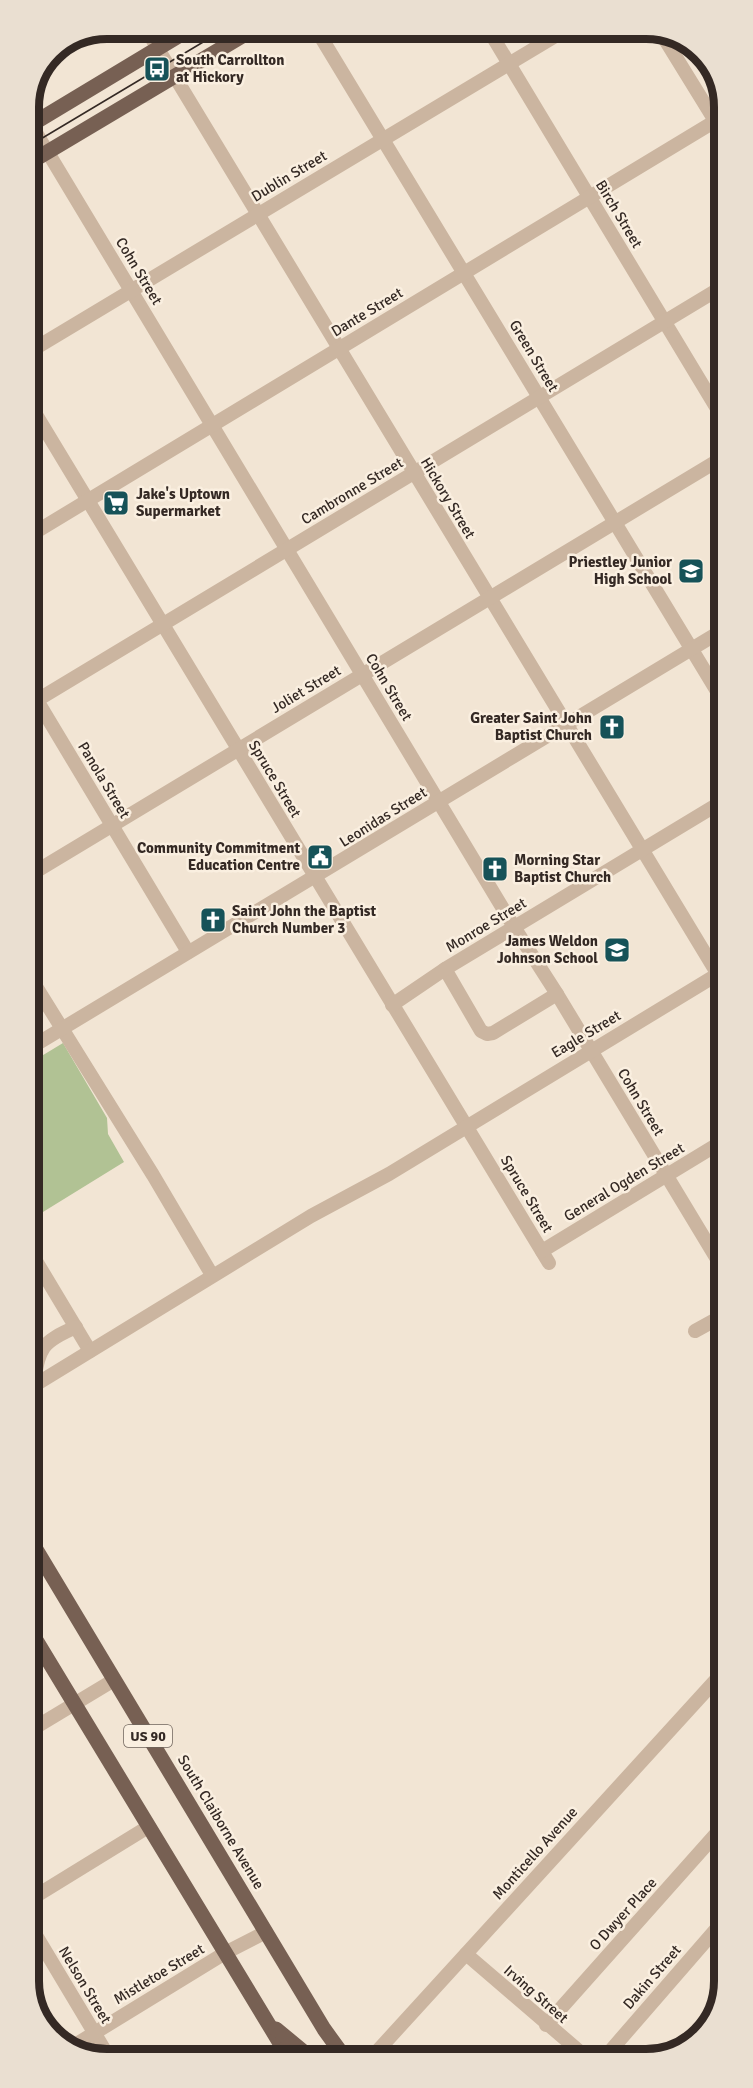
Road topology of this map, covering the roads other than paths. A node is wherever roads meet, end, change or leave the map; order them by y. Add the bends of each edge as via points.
1 (153, 39) edge
2 (172, 39) edge
3 (236, 39) edge
4 (323, 39) edge
5 (494, 39) edge
6 (550, 39) edge
7 (667, 42) edge
8 (158, 48) junction
9 (509, 63) junction
10 (174, 76) junction
11 (714, 114) edge
12 (39, 117) edge
13 (714, 126) edge
14 (39, 138) edge
15 (383, 139) junction
16 (48, 152) junction
17 (39, 157) edge
18 (589, 197) junction
19 (258, 214) junction
20 (464, 273) junction
21 (131, 290) junction
22 (714, 292) edge
23 (665, 322) junction
24 (39, 346) edge
25 (339, 349) junction
26 (539, 398) junction
27 (714, 404) edge
28 (39, 420) edge
29 (212, 425) junction
30 (714, 463) edge
31 (414, 473) junction
32 (88, 501) junction
33 (615, 523) junction
34 (39, 530) edge
35 (287, 550) junction
36 (489, 598) junction
37 (163, 625) junction
38 (714, 635) edge
39 (691, 649) junction
40 (362, 675) junction
41 (714, 686) edge
42 (39, 699) edge
43 (39, 712) edge
44 (566, 725) junction
45 (238, 749) junction
46 (439, 802) junction
47 (714, 806) edge
48 (112, 825) junction
49 (642, 850) junction
50 (39, 869) edge
51 (315, 878) junction
52 (514, 927) junction
53 (188, 952) junction
54 (714, 965) edge
55 (445, 969) junction
56 (714, 980) edge
57 (39, 992) edge
58 (557, 994) junction
59 (392, 1005) junction
60 (62, 1029) junction
61 (39, 1043) edge
62 (591, 1050) junction
63 (466, 1127) junction
64 (714, 1146) edge
65 (666, 1175) junction
66 (714, 1254) edge
67 (546, 1257) joint
68 (39, 1268) edge
69 (212, 1275) junction
70 (714, 1321) edge
71 (76, 1327) junction
72 (695, 1331) dead end
73 (90, 1351) junction
74 (39, 1357) edge
75 (39, 1383) edge
76 (39, 1554) edge
77 (39, 1645) edge
78 (114, 1680) junction
79 (714, 1682) edge
80 (74, 1704) junction
81 (39, 1725) edge
82 (148, 1827) junction
83 (714, 1836) edge
84 (39, 1894) edge
85 (266, 1932) junction
86 (714, 1932) edge
87 (39, 1941) edge
88 (225, 1953) junction
89 (466, 1954) junction
90 (267, 2021) junction
91 (546, 2025) junction
92 (95, 2033) junction
93 (79, 2043) edge
94 (104, 2049) edge
95 (282, 2049) edge
96 (300, 2049) edge
97 (338, 2049) edge
98 (379, 2049) edge
99 (576, 2049) edge
100 (612, 2049) edge

1 - 8 street, Hickory Street
2 - 8 main road
3 - 10 main road
4 - 15 street, Green Street
5 - 9 street, Birch Street
6 - 9 street, Dublin Street
7 - 11 street
8 - 10 street, Hickory Street
8 - 12 main road
9 - 15 street, Dublin Street
9 - 18 street, Birch Street
10 - 16 main road
10 - 19 street, Hickory Street
13 - 18 street, Dante Street
14 - 16 street, Cohn Street
15 - 19 street, Dublin Street
15 - 20 street, Green Street
16 - 17 main road
16 - 21 street, Cohn Street
18 - 20 street, Dante Street
18 - 23 street, Birch Street
19 - 21 street, Dublin Street
19 - 25 street, Hickory Street
20 - 25 street, Dante Street
20 - 26 street, Green Street
21 - 24 street, Dublin Street
21 - 29 street, Cohn Street
22 - 23 street, Cambronne Street
23 - 26 street, Cambronne Street
23 - 27 street, Birch Street
25 - 29 street, Dante Street
25 - 31 street, Hickory Street
26 - 31 street, Cambronne Street
26 - 33 street, Green Street
28 - 32 street, Spruce Street
29 - 32 street, Dante Street
29 - 35 street, Cohn Street
30 - 33 street, Joliet Street
31 - 35 street, Cambronne Street
31 - 36 street, Hickory Street
32 - 34 street, Dante Street
32 - 37 street, Spruce Street
33 - 36 street, Joliet Street
33 - 39 street, Green Street
35 - 37 street, Cambronne Street
35 - 40 street, Cohn Street
36 - 40 street, Joliet Street
36 - 44 street, Hickory Street
37 - 42 street, Cambronne Street
37 - 45 street, Spruce Street
38 - 39 street, Leonidas Street
39 - 41 street, Green Street
39 - 44 street, Leonidas Street
40 - 45 street, Joliet Street
40 - 46 street, Cohn Street
43 - 48 street, Panola Street
44 - 46 street, Leonidas Street
44 - 49 street, Hickory Street
45 - 48 street, Joliet Street
45 - 51 street, Spruce Street
46 - 51 street, Leonidas Street
46 - 52 street, Cohn Street
47 - 49 street, Monroe Street
48 - 50 street, Joliet Street
48 - 53 street, Panola Street
49 - 52 street, Monroe Street
49 - 54 street, Hickory Street
51 - 53 street, Leonidas Street
51 - 59 street, Spruce Street
52 - 55 street, Monroe Street
52 - 58 street, Cohn Street
53 - 60 street, Leonidas Street
55 - 58 street via 481,1031 487,1034
55 - 59 street, Monroe Street
56 - 62 street, Eagle Street
57 - 60 street
58 - 62 street, Cohn Street
59 - 63 street, Spruce Street
60 - 61 street, Leonidas Street
60 - 69 street
62 - 63 street, Eagle Street
62 - 65 street, Cohn Street
63 - 67 street, Spruce Street
63 - 69 street, Eagle Street
64 - 65 street, General Ogden Street
65 - 66 street, Cohn Street
65 - 67 street, General Ogden Street
68 - 71 street
69 - 73 street, Eagle Street
70 - 72 street
71 - 73 street
71 - 74 street via 55,1336 44,1345
73 - 75 street, Eagle Street
76 - 78 main road, South Claiborne Avenue / US 90
77 - 80 main road, US 90
78 - 80 street
78 - 85 main road, South Claiborne Avenue / US 90
79 - 89 street, Monticello Avenue
80 - 81 street
80 - 82 main road, US 90
82 - 84 street
82 - 88 main road, US 90
83 - 91 street, O Dwyer Place
85 - 88 street, Mistletoe Street
85 - 97 main road, South Claiborne Avenue / US 90
86 - 100 street, Dakin Street
87 - 92 street, Nelson Street
88 - 90 main road, US 90
88 - 92 street, Mistletoe Street
89 - 91 street, Irving Street
89 - 98 street, Monticello Avenue
90 - 95 main road, US 90
90 - 96 main road
91 - 99 street, Irving Street
92 - 93 street, Mistletoe Street
92 - 94 street, Nelson Street

